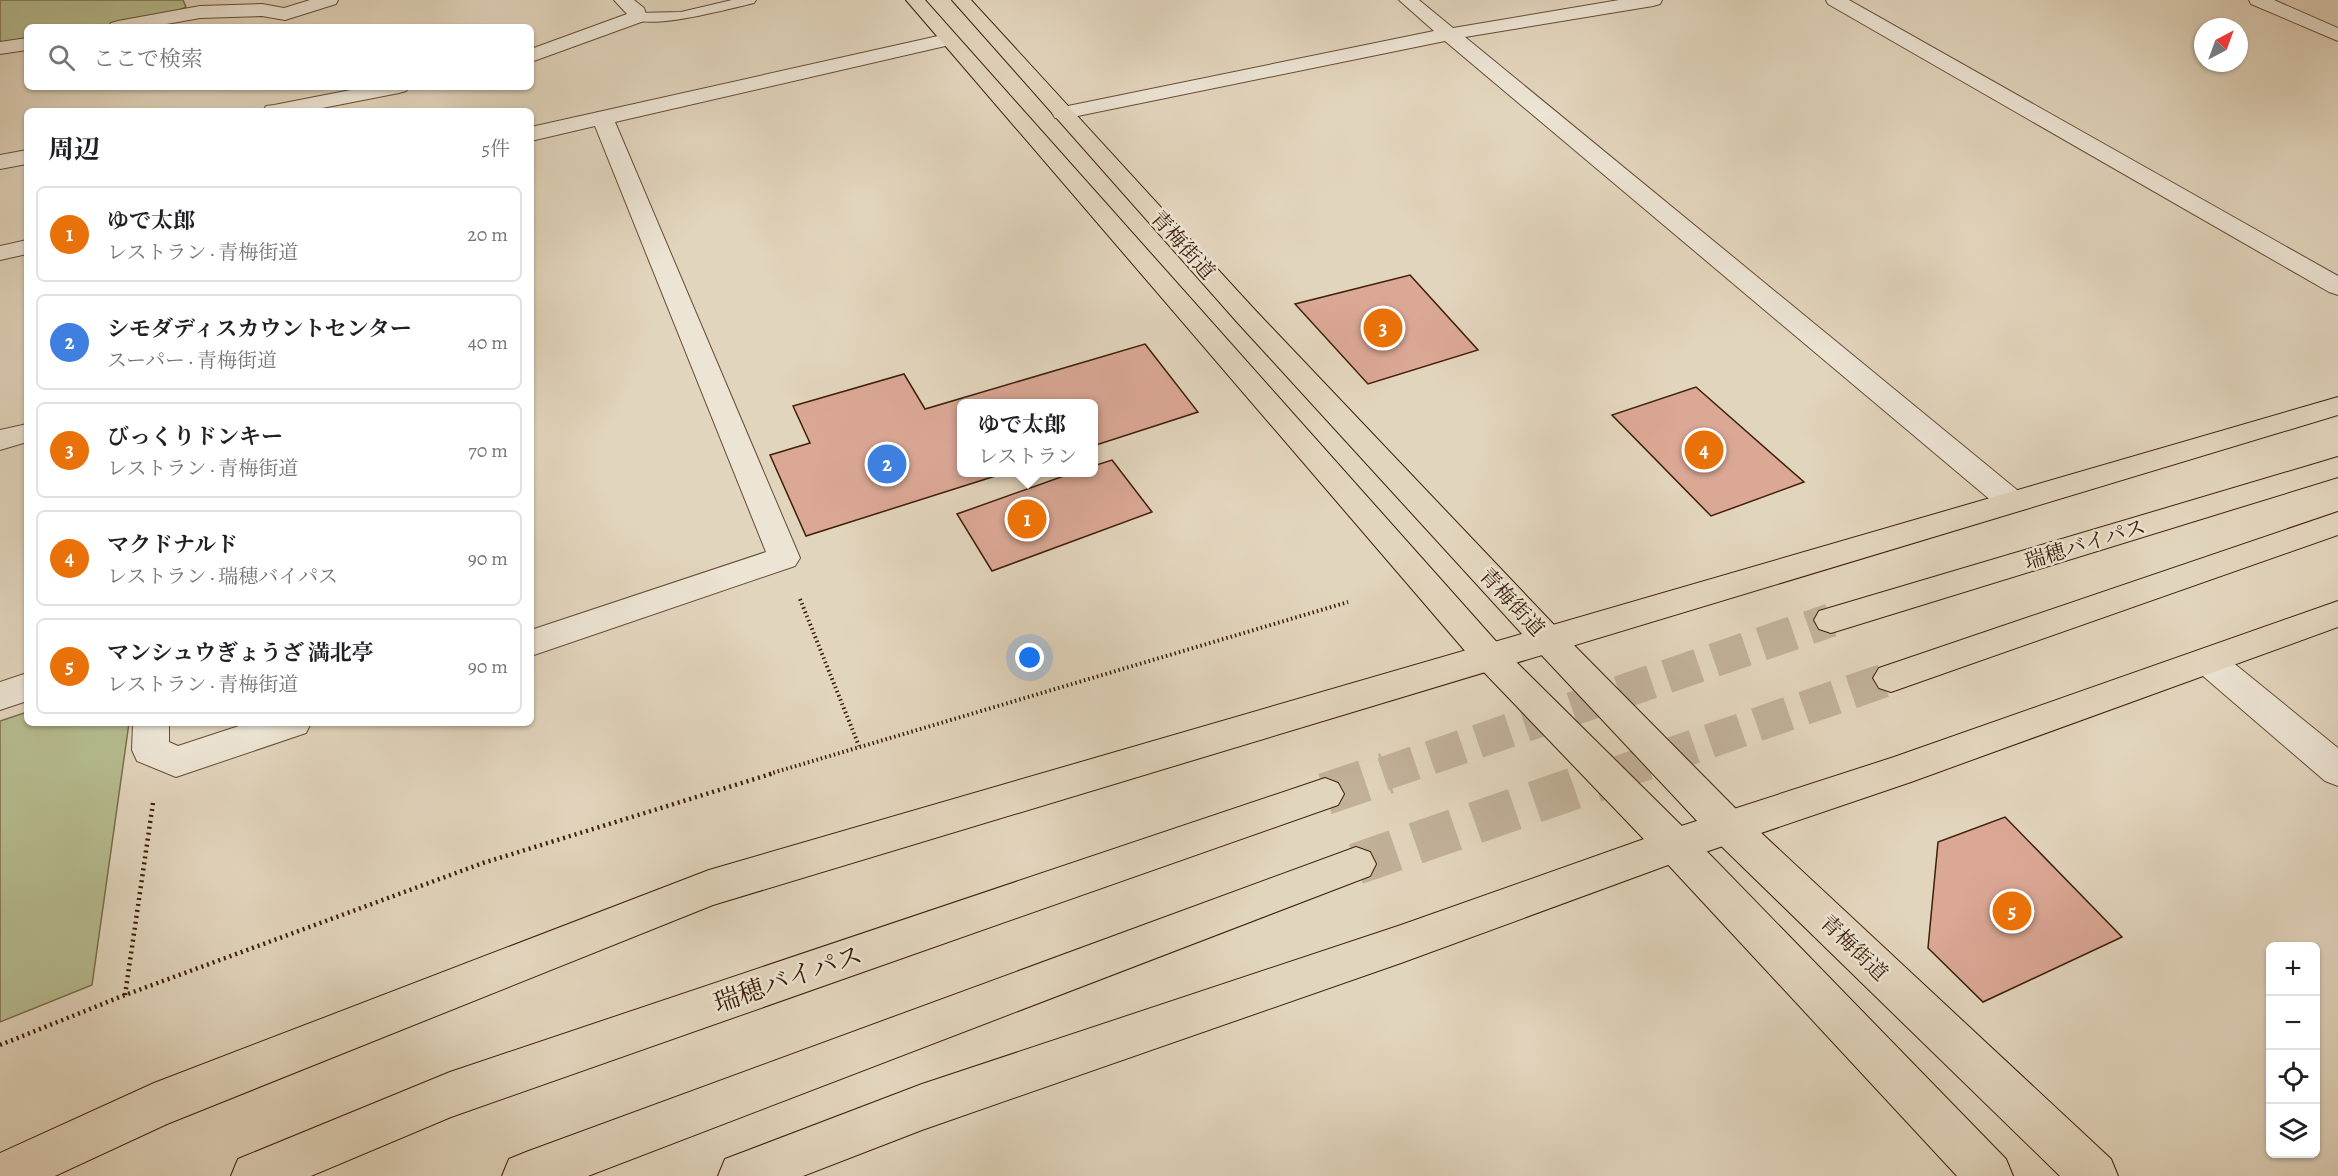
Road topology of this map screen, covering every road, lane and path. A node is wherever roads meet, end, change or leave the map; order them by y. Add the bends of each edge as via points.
1 (329, 0) edge
2 (623, 0) edge
3 (748, 0) edge
4 (915, 0) edge
5 (961, 0) edge
6 (1408, 0) edge
7 (1653, 0) edge
8 (1835, 0) edge
9 (2258, 0) edge
10 (198, 6) edge
11 (637, 17) junction
12 (290, 21) edge
13 (129, 24) edge
14 (1450, 34) junction
15 (2338, 35) edge
16 (947, 40) junction
17 (24, 44) edge
18 (0, 48) edge
19 (534, 56) edge
20 (369, 90) edge
21 (330, 94) edge
22 (283, 108) edge
23 (1063, 113) junction
24 (602, 117) junction
25 (534, 133) edge
26 (24, 158) edge
27 (0, 162) edge
28 (24, 248) edge
29 (0, 253) edge
30 (2338, 287) edge
31 (2338, 405) edge
32 (24, 434) edge
33 (0, 440) edge
34 (2338, 467) edge
35 (2011, 501) junction
36 (2338, 523) edge
37 (784, 558) junction
38 (1348, 602) dead end
39 (2338, 614) edge
40 (1831, 621) tunnel mouth
41 (1546, 638) junction
42 (534, 642) edge
43 (1490, 657) junction
44 (2208, 661) junction
45 (1890, 678) tunnel mouth
46 (24, 688) edge
47 (0, 696) edge
48 (284, 726) edge
49 (156, 739) edge
50 (859, 746) junction
51 (2338, 770) edge
52 (1326, 794) tunnel mouth
53 (1728, 827) junction
54 (1675, 845) junction
55 (1356, 864) tunnel mouth
56 (125, 995) junction
57 (0, 1045) edge
58 (2, 1176) edge
59 (255, 1176) edge
60 (526, 1176) edge
61 (742, 1176) edge
62 (1989, 1176) edge
63 (2094, 1176) edge

1 - 12 street
2 - 11 street via 637,12
3 - 11 lane via 681,16
4 - 16 main road, 青梅街道
5 - 23 main road, 青梅街道
6 - 14 street
7 - 14 street
8 - 30 street
9 - 15 street
10 - 12 street via 262,10
10 - 13 street
11 - 19 street
14 - 23 street
14 - 35 street
16 - 24 street
16 - 43 main road, 青梅街道
17 - 18 street
20 - 21 street
21 - 22 street
23 - 41 main road, 青梅街道
24 - 25 street
24 - 37 street
26 - 27 street
28 - 29 street
31 - 35 main road
32 - 33 street
34 - 40 main road, 瑞穂バイパス
35 - 41 main road
36 - 45 main road
37 - 42 street
37 - 50 path
38 - 50 path
39 - 44 main road
41 - 43 main road
41 - 53 main road, 青梅街道
43 - 54 main road, 青梅街道
43 - 58 main road via 709,888 154,1106
44 - 51 street
44 - 53 main road
46 - 47 street
48 - 49 street via 176,762
49 - 56 path
50 - 56 path via 483,863
52 - 59 main road, 瑞穂バイパス via 450,1095
53 - 54 main road
53 - 63 main road, 青梅街道
54 - 61 main road via 1401,944 922,1107
54 - 62 main road, 青梅街道
55 - 60 main road
56 - 57 path

